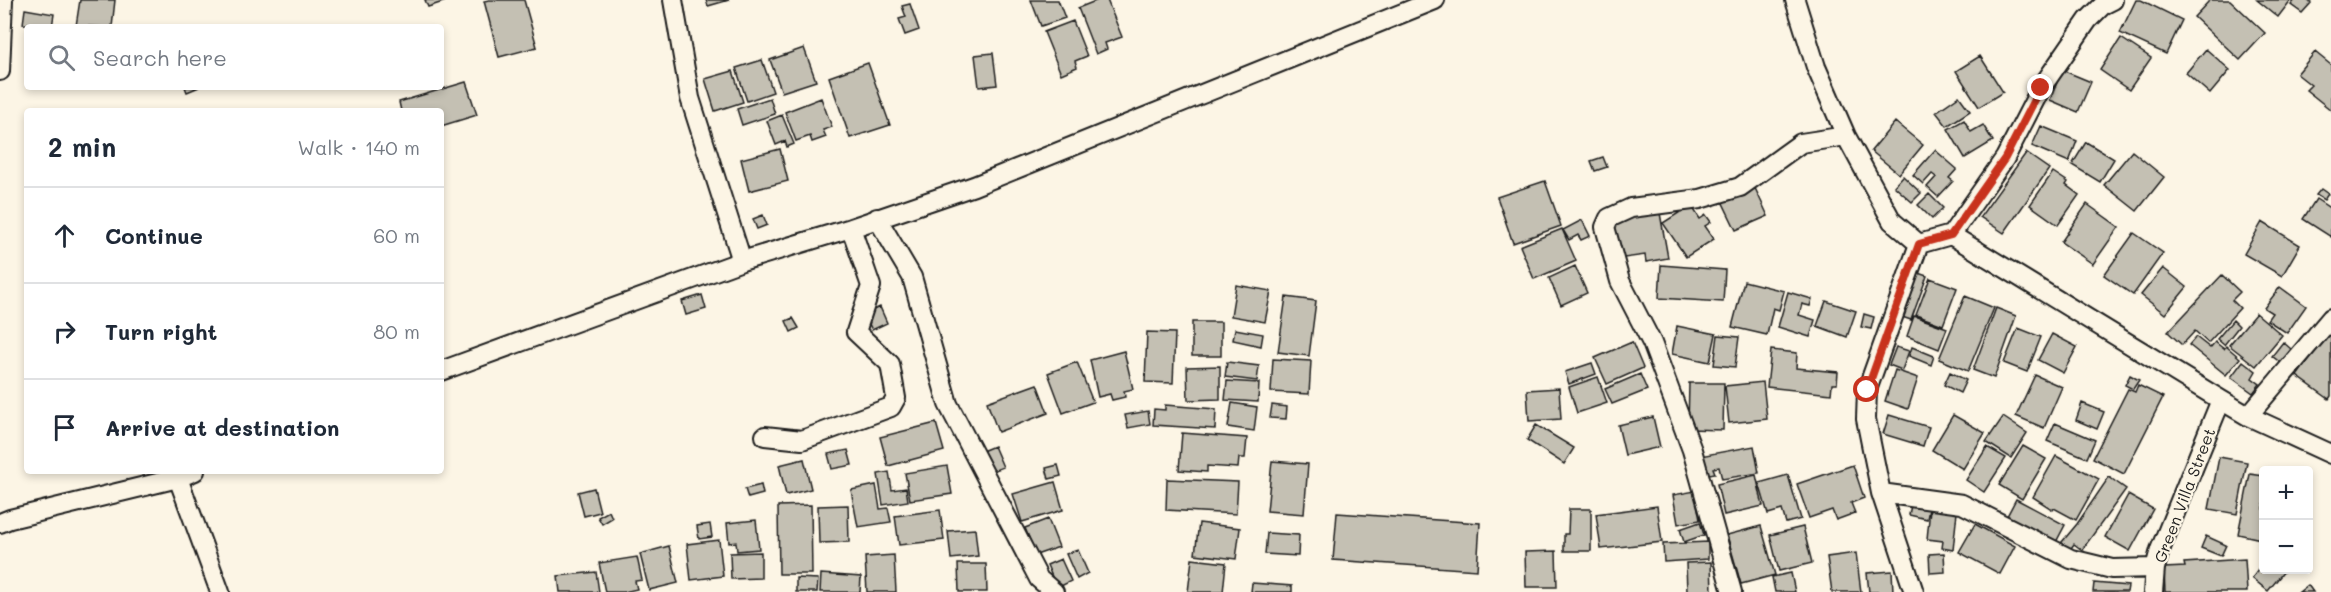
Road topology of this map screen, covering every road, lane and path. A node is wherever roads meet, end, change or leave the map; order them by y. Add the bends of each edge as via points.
1 (3, 0) edge
2 (673, 0) edge
3 (1435, 0) edge
4 (1795, 0) edge
5 (2113, 0) edge
6 (0, 71) edge
7 (1846, 136) junction
8 (877, 218) junction
9 (851, 228) junction
10 (1951, 235) junction
11 (1919, 244) junction
12 (742, 261) junction
13 (2331, 318) edge
14 (444, 370) edge
15 (2221, 400) junction
16 (2248, 416) junction
17 (765, 436) dead end
18 (2331, 454) edge
19 (188, 474) edge
20 (178, 478) junction
21 (1881, 493) junction
22 (0, 523) edge
23 (2155, 568) junction
24 (220, 592) edge
25 (1054, 592) edge
26 (1732, 592) edge
27 (1914, 592) edge
28 (2153, 592) edge

1 - 6 street
2 - 12 street via 690,98
3 - 8 street via 974,186
4 - 7 street via 1816,66
5 - 10 street via 2088,20 2041,88 2005,158
7 - 11 street via 1892,221
7 - 26 street via 1801,143 1740,187 1700,199 1631,208 1609,218 1605,227 1620,281 1652,343 1692,450
8 - 9 street
8 - 25 street via 912,277 948,404 1040,579
9 - 12 street
9 - 17 street via 871,286 855,332 890,364 896,398 891,407 802,440
10 - 11 street
10 - 15 street
11 - 21 street via 1867,390 1866,419
12 - 14 street
13 - 16 street
15 - 16 street
15 - 23 street, Green Villa Street
16 - 18 street
19 - 20 street
20 - 22 street
20 - 24 street
21 - 23 street via 1962,504 2071,559 2112,569
21 - 27 street
23 - 28 street, Green Villa Street

